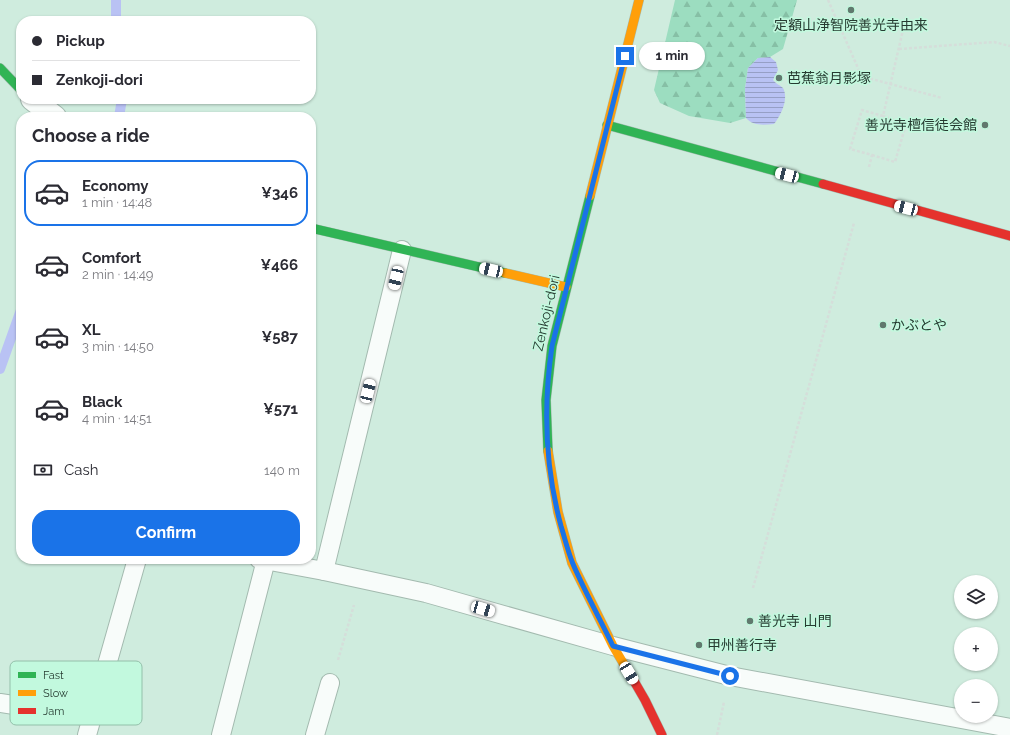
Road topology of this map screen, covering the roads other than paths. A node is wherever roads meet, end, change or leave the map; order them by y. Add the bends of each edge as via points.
1 (639, 0) edge
2 (0, 68) edge
3 (16, 85) edge
4 (38, 104) edge
5 (49, 112) edge
6 (607, 125) junction
7 (316, 229) edge
8 (1010, 236) edge
9 (402, 250) junction
10 (566, 287) junction
11 (136, 564) edge
12 (261, 564) edge
13 (285, 564) edge
14 (324, 571) junction
15 (613, 646) junction
16 (108, 661) edge
17 (330, 683) road end
18 (0, 702) edge
19 (10, 704) edge
20 (90, 725) edge
21 (1010, 728) edge
22 (87, 735) edge
23 (221, 735) edge
24 (315, 735) edge
25 (662, 735) edge

1 - 6 main road, Zenkoji-dori
2 - 3 main road
4 - 5 street
6 - 8 main road
6 - 10 main road, Zenkoji-dori
7 - 9 main road
9 - 10 main road
9 - 14 lane
10 - 15 main road, Zenkoji-dori via 548,373 548,457 558,512 572,563
11 - 16 lane
12 - 23 lane
13 - 14 lane
14 - 15 lane via 426,593
15 - 21 lane via 730,676
15 - 25 main road, Zenkoji-dori
17 - 24 lane
18 - 19 lane
20 - 22 lane

